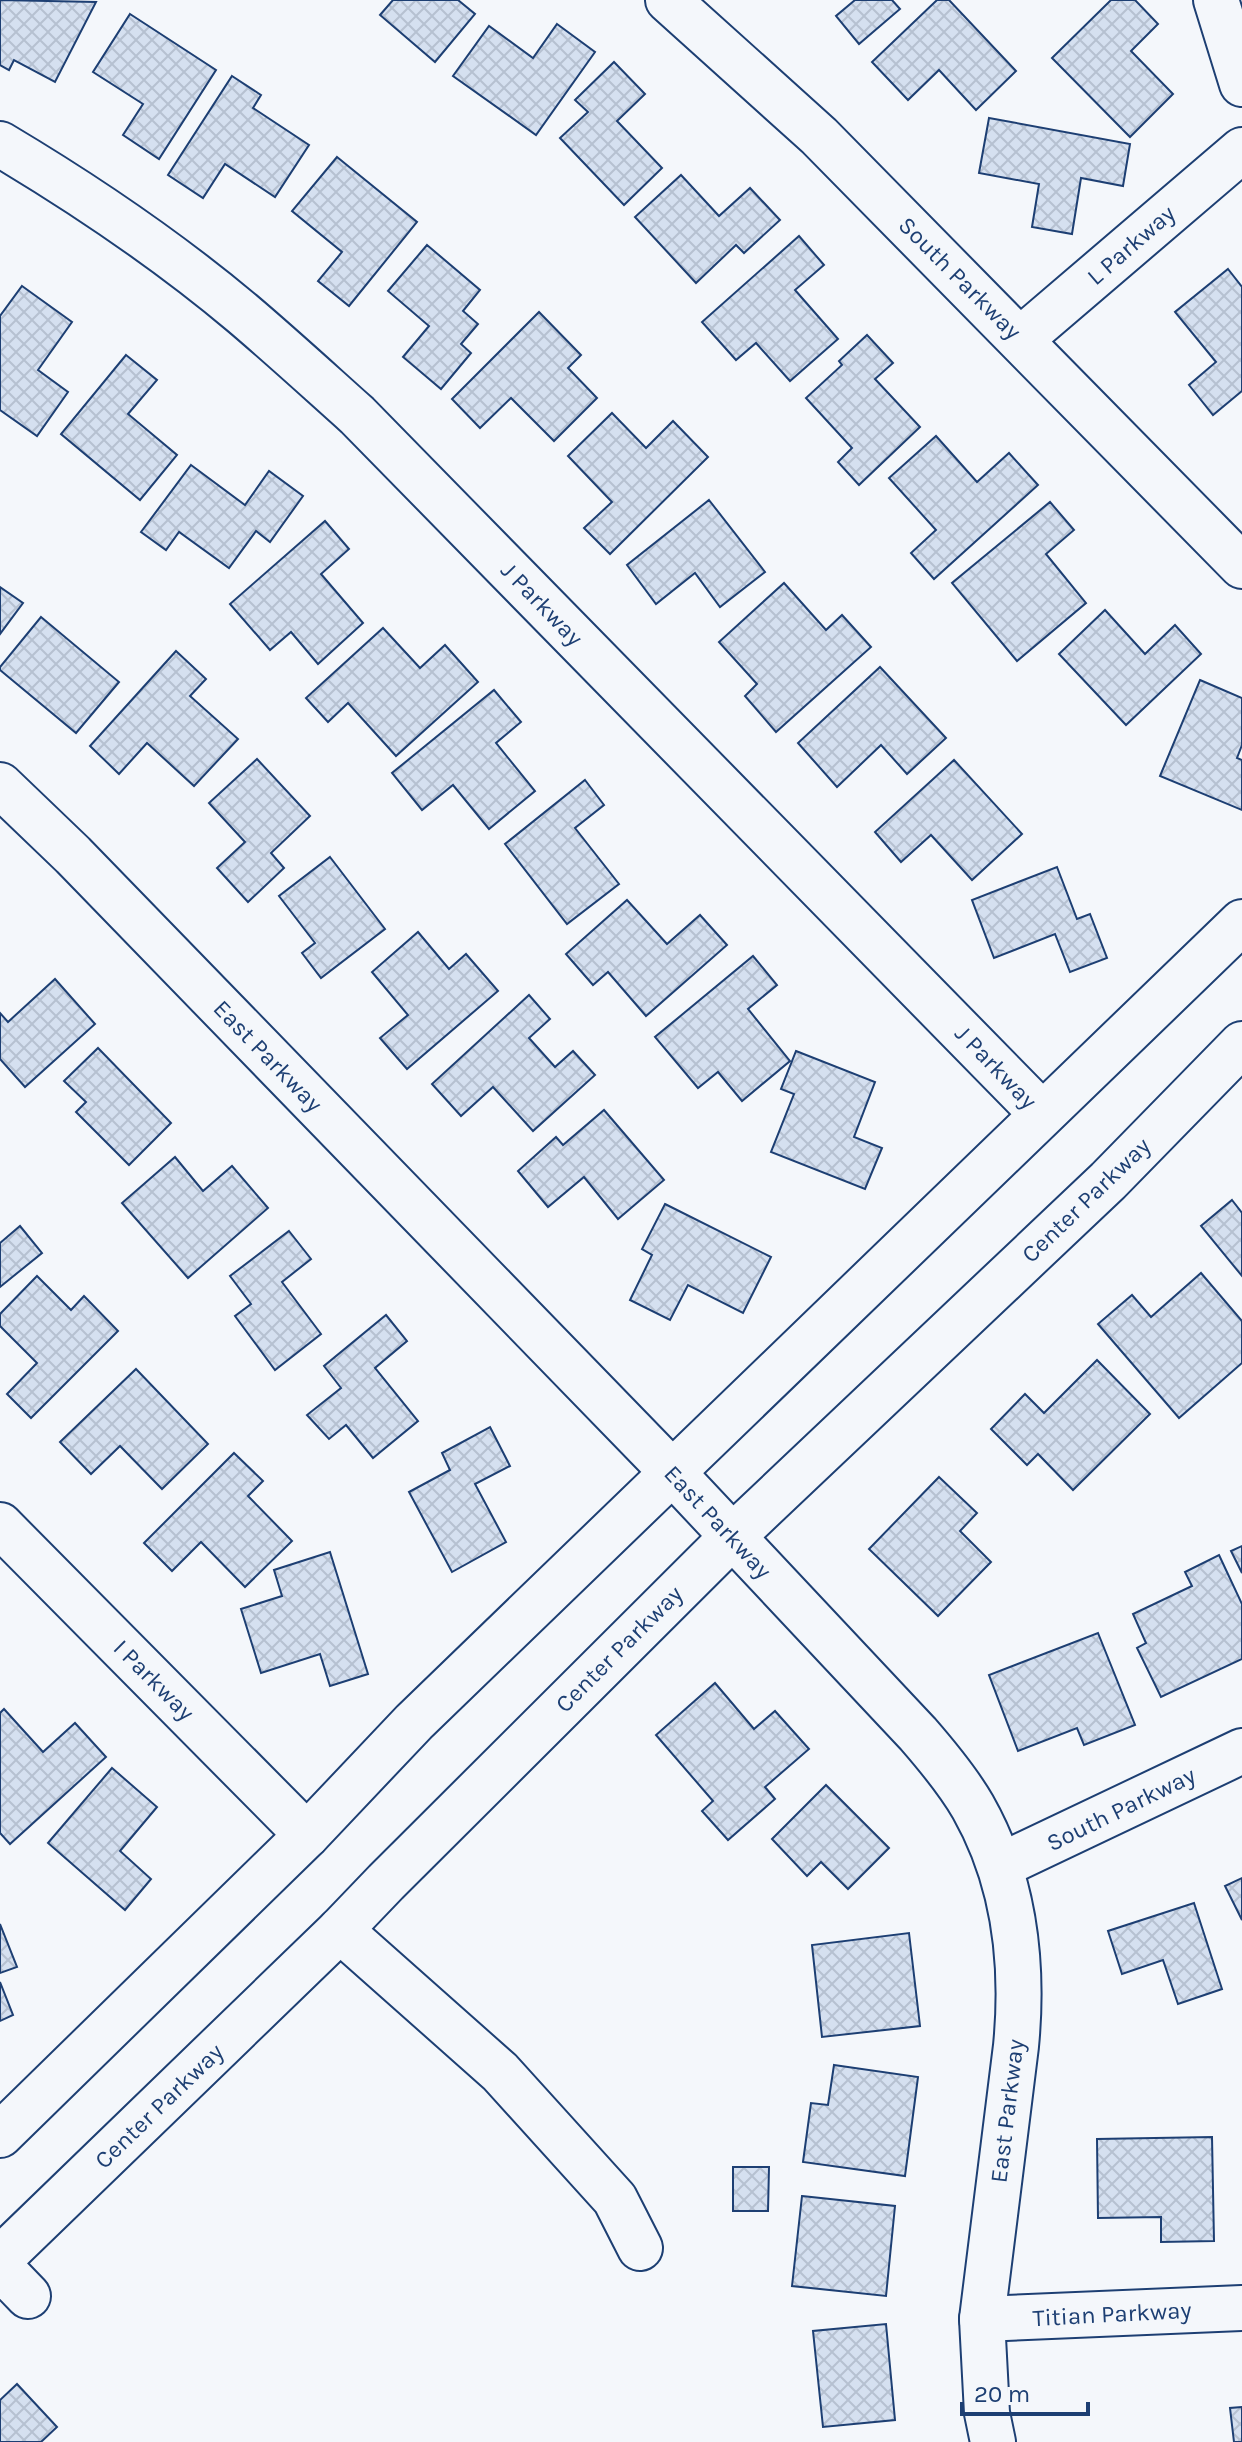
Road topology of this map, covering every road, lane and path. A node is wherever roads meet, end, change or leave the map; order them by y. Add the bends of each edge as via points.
1 (668, 0) edge
2 (1216, 0) edge
3 (1242, 84) edge
4 (0, 144) edge
5 (1242, 150) edge
6 (1021, 339) junction
7 (1242, 566) edge
8 (0, 785) edge
9 (1242, 922) edge
10 (1242, 1044) edge
11 (1042, 1114) junction
12 (673, 1473) junction
13 (0, 1525) edge
14 (732, 1537) junction
15 (1242, 1751) edge
16 (307, 1835) junction
17 (1000, 1866) junction
18 (340, 1930) junction
19 (0, 2135) edge
20 (640, 2248) dead end
21 (7, 2265) edge
22 (1242, 2308) edge
23 (982, 2319) junction
24 (993, 2442) edge

1 - 6 street, South Parkway via 819,136
2 - 3 street
4 - 11 street, J Parkway via 180,265 357,415
5 - 6 street, L Parkway
6 - 7 street, South Parkway
8 - 12 street, East Parkway
9 - 11 street
10 - 14 street, Center Parkway via 1108,1181
11 - 12 street
12 - 14 street, East Parkway
12 - 16 street via 414,1722
13 - 16 street, I Parkway
14 - 17 street, East Parkway via 950,1772 974,1808
14 - 18 street, Center Parkway
15 - 17 street, South Parkway
16 - 19 street
17 - 23 street, East Parkway via 1013,1915 1020,2002
18 - 20 street via 500,2072 615,2199
18 - 21 street, Center Parkway
22 - 23 street, Titian Parkway
23 - 24 street, East Parkway

